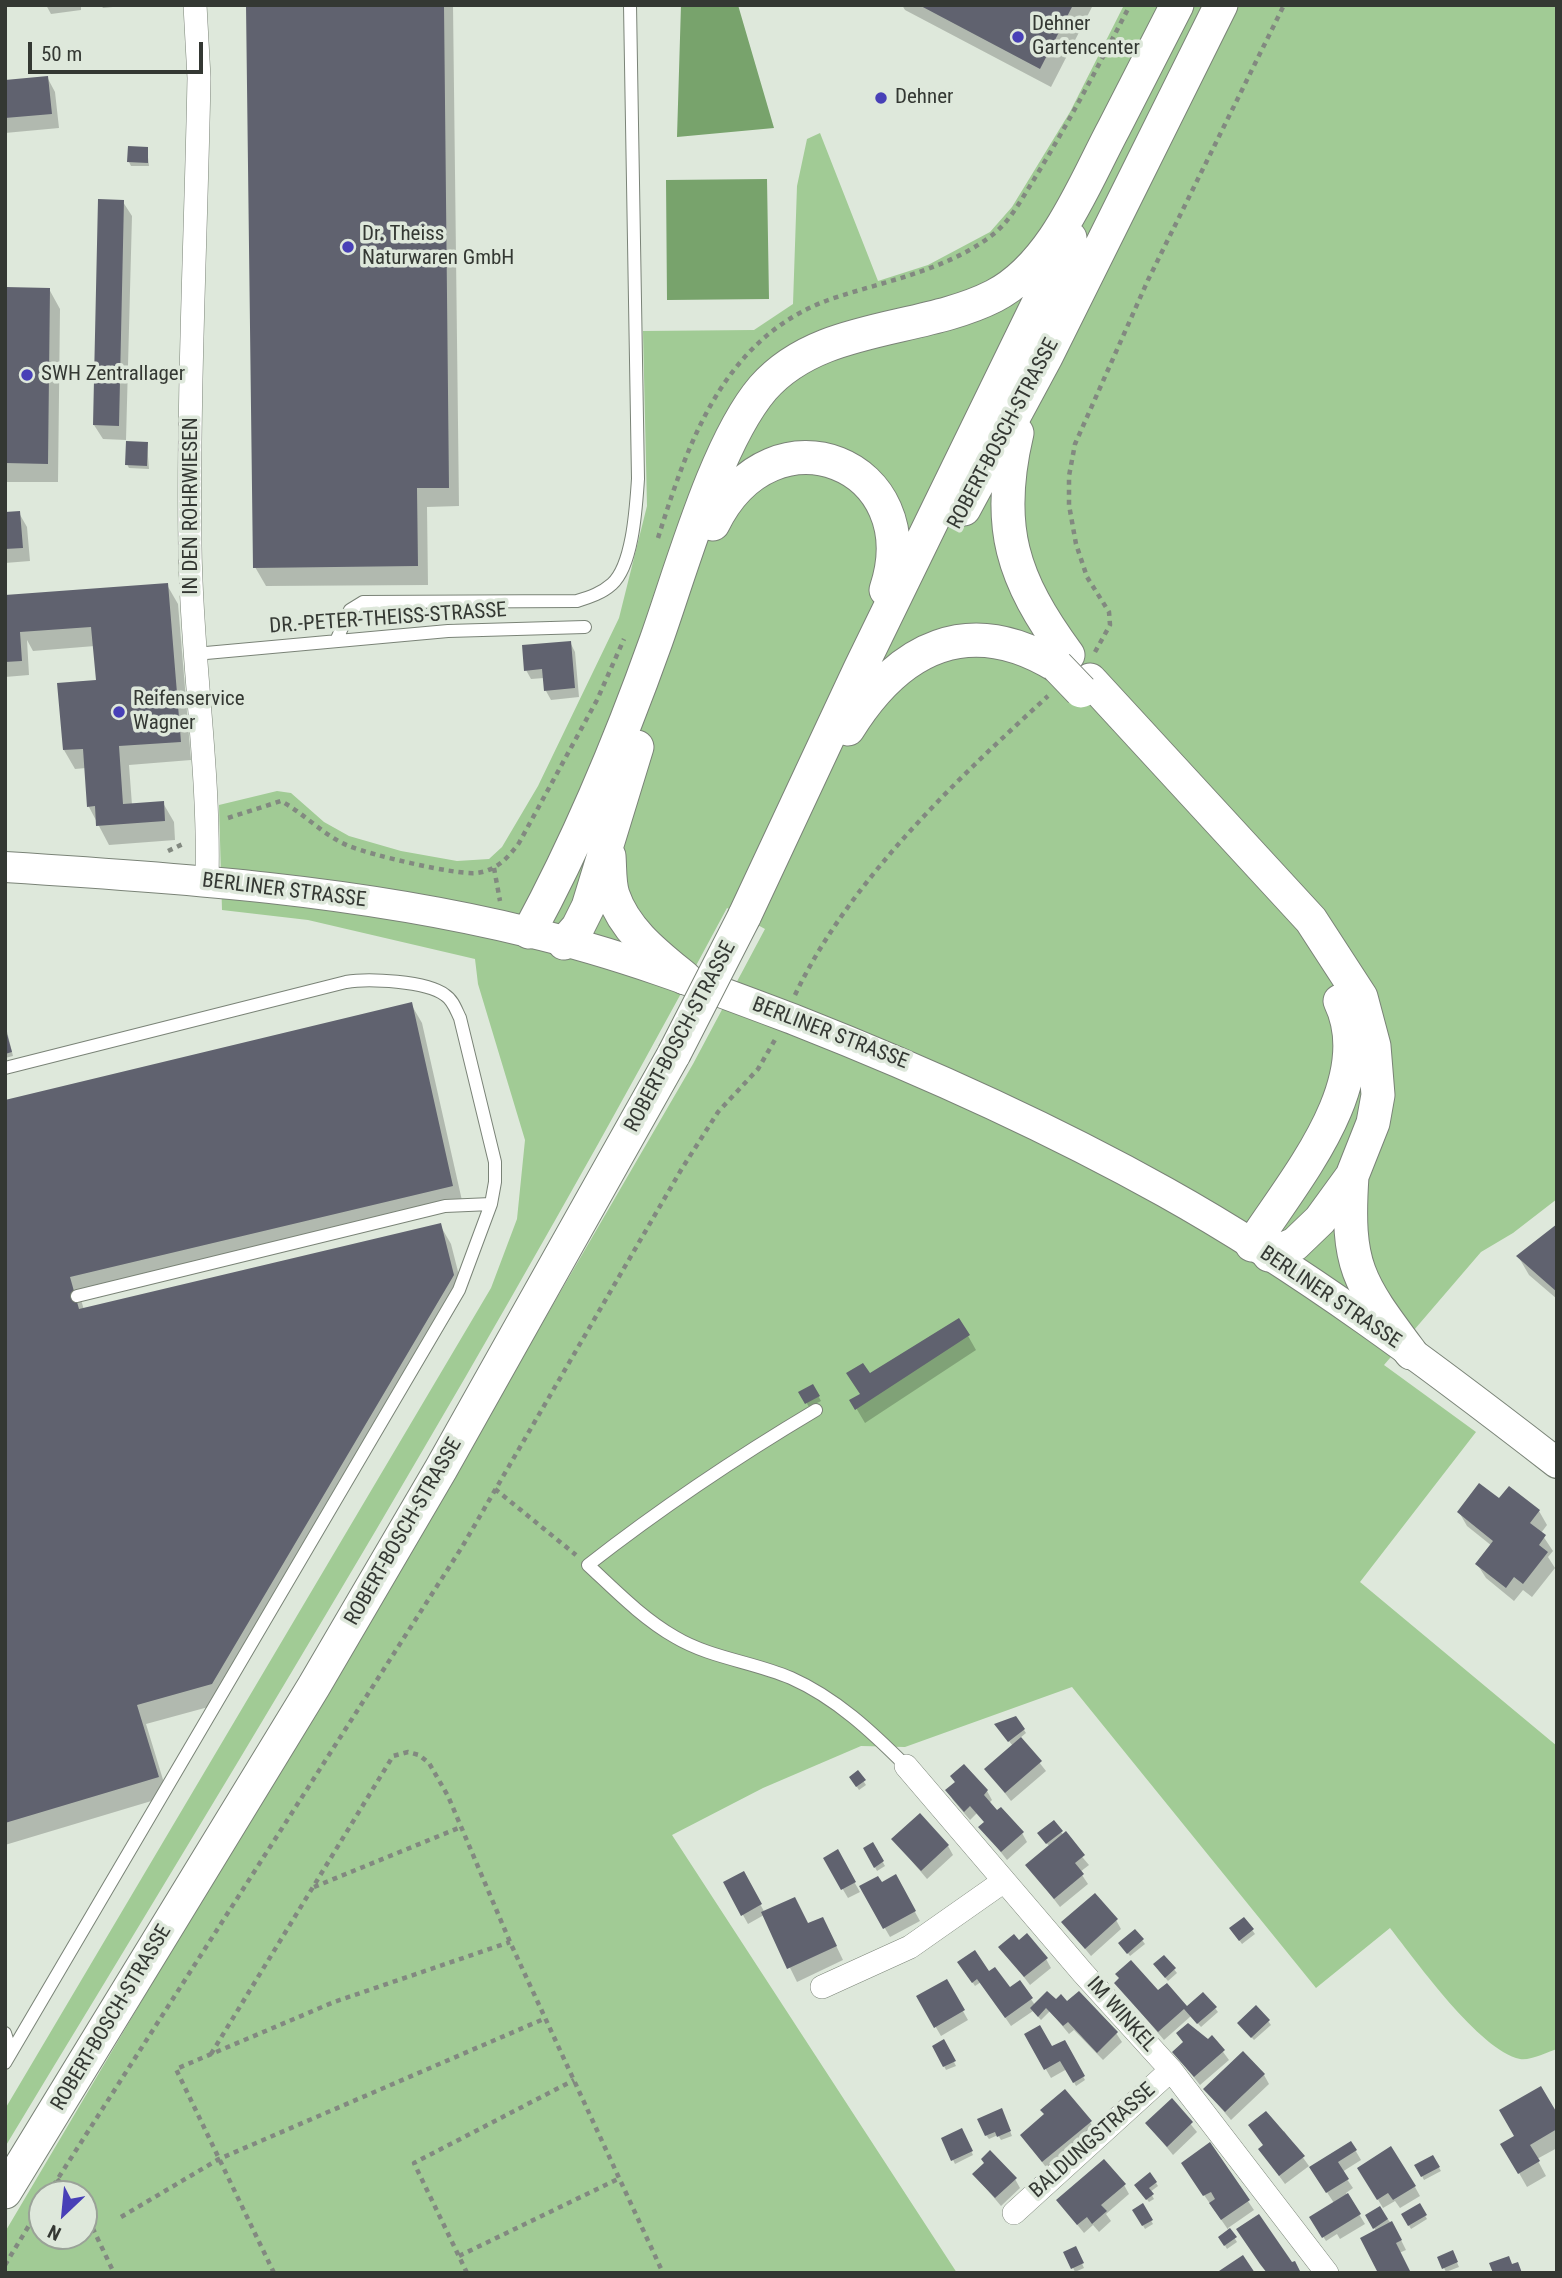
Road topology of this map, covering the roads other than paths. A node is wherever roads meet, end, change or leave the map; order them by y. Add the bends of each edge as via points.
1 (195, 5) edge
2 (630, 5) edge
3 (1179, 5) edge
4 (1221, 5) edge
5 (1046, 357) junction
6 (586, 627) dead end
7 (336, 641) junction
8 (195, 654) junction
9 (860, 669) junction
10 (1072, 674) junction
11 (821, 773) junction
12 (608, 846) junction
13 (775, 856) junction
14 (5, 867) edge
15 (207, 880) junction
16 (529, 932) junction
17 (565, 943) junction
18 (685, 978) junction
19 (5, 1068) edge
20 (1352, 1176) junction
21 (491, 1205) junction
22 (1261, 1250) junction
23 (76, 1296) dead end
24 (1411, 1353) junction
25 (816, 1410) dead end
26 (1557, 1463) edge
27 (906, 1766) joint
28 (1003, 1881) junction
29 (822, 1987) dead end
30 (5, 2033) edge
31 (8, 2057) edge
32 (1171, 2070) junction
33 (5, 2192) edge
34 (1014, 2213) dead end
35 (1326, 2273) edge

1 - 8 street, IN DEN ROHRWIESEN via 199,78 190,546
2 - 7 lane via 638,479 633,527 621,571 597,594 577,601 363,602 350,610
3 - 9 main road, ROBERT-BOSCH-STRASSE
3 - 16 main road via 1049,245 1020,278 993,296 842,341 794,361 763,389 715,478 617,752
4 - 5 main road, ROBERT-BOSCH-STRASSE
5 - 10 main road via 1021,416 1011,460 1006,491 1009,533 1019,574
5 - 11 main road, ROBERT-BOSCH-STRASSE
6 - 7 lane, DR.-PETER-THEISS-STRASSE via 448,631
7 - 8 lane, DR.-PETER-THEISS-STRASSE
8 - 15 street, IN DEN ROHRWIESEN via 209,825
9 - 12 main road via 894,566 895,537 884,504 863,478 831,462 793,456 762,467 731,491 713,522
9 - 13 main road, ROBERT-BOSCH-STRASSE
10 - 11 main road via 1031,650 998,640 964,639 935,646 918,654 879,687
10 - 20 main road via 1311,920 1361,997 1374,1045 1378,1095 1373,1123
10 - 22 main road via 1301,935 1342,1005 1350,1040 1345,1086
11 - 13 main road, ROBERT-BOSCH-STRASSE
12 - 17 main road via 588,906
12 - 18 main road via 612,893 626,920 644,944
13 - 33 main road, ROBERT-BOSCH-STRASSE, bridge via 674,1054 447,1457 321,1674
14 - 15 street, BERLINER STRASSE
15 - 16 street, BERLINER STRASSE via 329,894
16 - 17 street, BERLINER STRASSE
17 - 18 street, BERLINER STRASSE
18 - 22 street, BERLINER STRASSE via 984,1098 1167,1193
19 - 21 lane via 366,978 444,993 460,1018 495,1162
20 - 22 main road via 1320,1220 1295,1244
20 - 24 main road via 1351,1247 1358,1276
21 - 23 lane via 445,1206
21 - 31 lane via 458,1290
22 - 24 street, BERLINER STRASSE
24 - 26 street, BERLINER STRASSE
25 - 27 lane via 646,1519 588,1565 676,1637 791,1678 832,1701 873,1732
27 - 28 street, IM WINKEL
28 - 29 street via 910,1947
28 - 32 street, IM WINKEL
30 - 31 lane
32 - 34 street, BALDUNGSTRASSE
32 - 35 street, IM WINKEL

